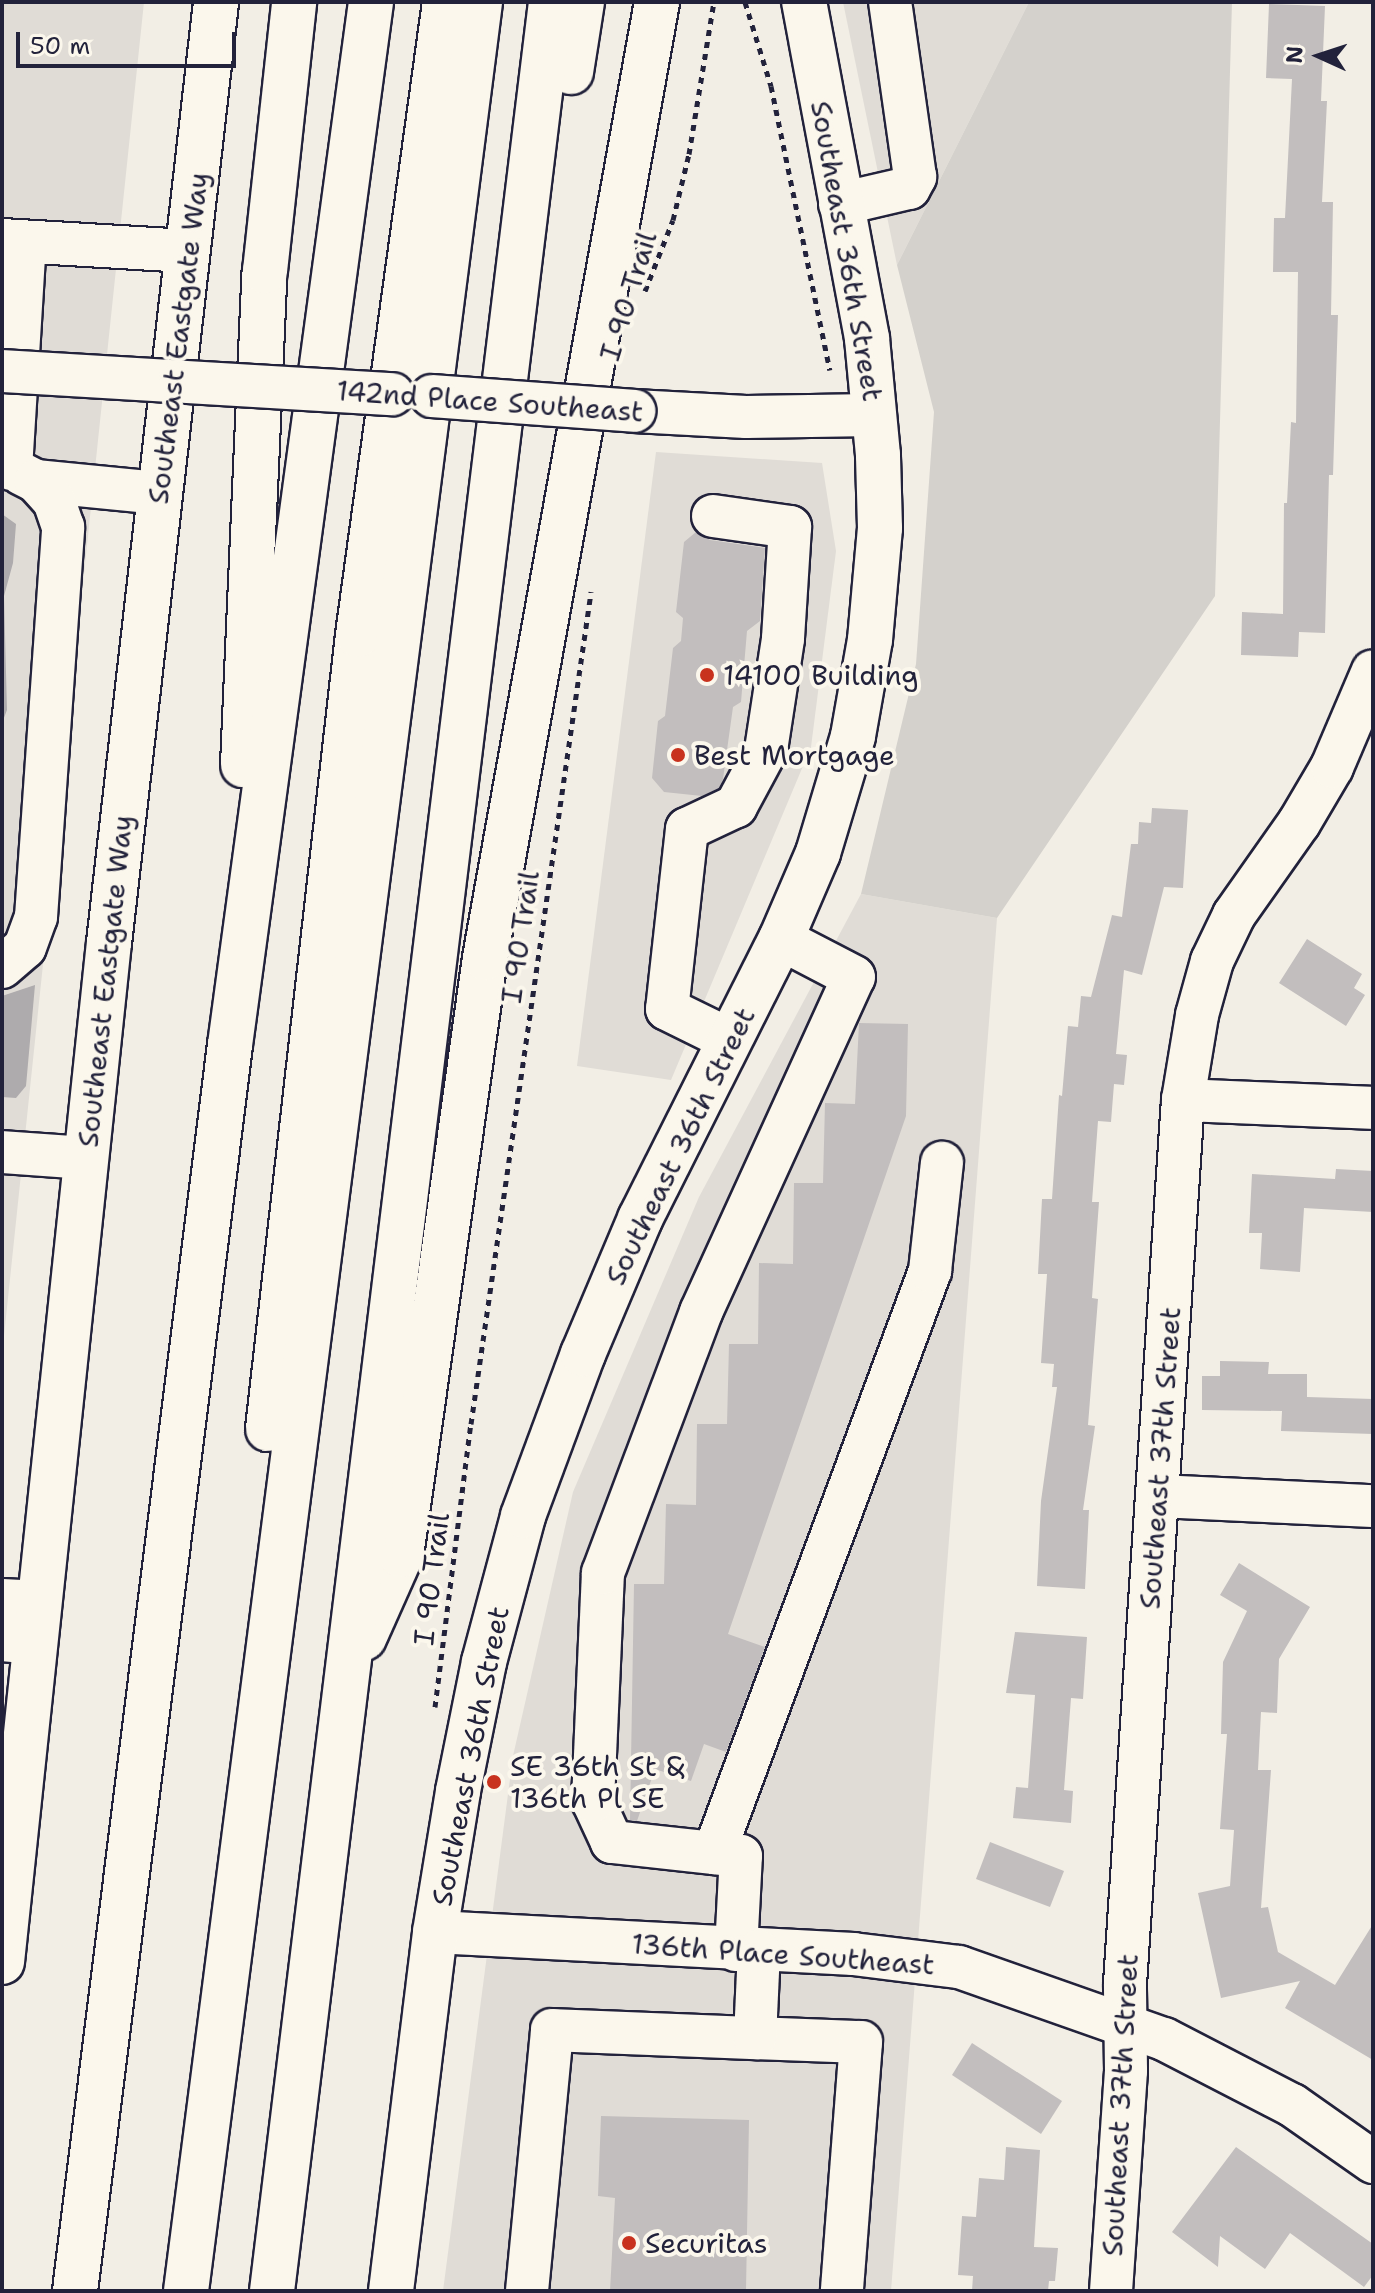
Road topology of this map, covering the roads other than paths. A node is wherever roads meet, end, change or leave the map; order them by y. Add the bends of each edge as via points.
1 (216, 2) edge
2 (294, 2) edge
3 (371, 2) edge
4 (445, 2) edge
5 (480, 2) edge
6 (551, 2) edge
7 (582, 2) edge
8 (657, 2) edge
9 (804, 2) edge
10 (890, 2) edge
11 (840, 204) junction
12 (13, 241) edge
13 (189, 251) junction
14 (425, 299) junction
15 (2, 371) edge
16 (412, 395) junction
17 (874, 415) junction
18 (16, 472) edge
19 (159, 493) junction
20 (713, 516) dead end
21 (378, 637) junction
22 (1373, 671) edge
23 (464, 701) junction
24 (781, 939) junction
25 (2, 967) edge
26 (730, 1040) junction
27 (230, 1045) junction
28 (1183, 1100) junction
29 (1373, 1108) edge
30 (2, 1152) edge
31 (86, 1158) junction
32 (942, 1163) dead end
33 (1158, 1496) junction
34 (1373, 1506) edge
35 (20, 1621) edge
36 (347, 1677) junction
37 (714, 1853) junction
38 (435, 1932) junction
39 (748, 1951) junction
40 (2, 1962) edge
41 (1126, 2024) junction
42 (755, 2038) junction
43 (1373, 2162) edge
44 (75, 2291) edge
45 (158, 2291) edge
46 (186, 2291) edge
47 (272, 2291) edge
48 (391, 2291) edge
49 (527, 2291) edge
50 (842, 2291) edge
51 (1111, 2291) edge

1 - 13 main road, Southeast Eastgate Way
2 - 27 main road via 265,271
3 - 27 main road
4 - 14 main road
5 - 14 main road
6 - 23 main road
7 - 23 main road
8 - 36 main road via 485,958 401,1555
9 - 11 main road, Southeast 36th Street
10 - 11 street via 915,177 909,188
11 - 17 main road, Southeast 36th Street via 867,338
12 - 13 street
12 - 18 street
13 - 19 main road, Southeast Eastgate Way
14 - 16 main road
15 - 16 street, 142nd Place Southeast, bridge
16 - 17 street, 142nd Place Southeast, bridge via 746,417
16 - 21 main road
17 - 24 main road, Southeast 36th Street via 880,528 870,640 853,736 818,853
18 - 19 street
18 - 25 street via 54,501 63,527 32,932 25,947
19 - 31 main road, Southeast Eastgate Way
20 - 26 street via 790,527 783,639 766,750 736,806 687,829 667,1009
21 - 45 main road
21 - 46 main road
22 - 28 street, Southeast 37th Street via 1332,767 1234,915 1212,961
23 - 36 main road
24 - 26 main road, Southeast 36th Street
24 - 37 street via 854,977 701,1312 603,1573 593,1801 612,1842
26 - 38 main road, Southeast 36th Street via 640,1219 523,1516 484,1662
27 - 44 main road
28 - 29 street
28 - 33 street, Southeast 37th Street
30 - 31 street
31 - 35 main road, Southeast Eastgate Way
32 - 37 street via 930,1271
33 - 34 street
33 - 41 street, Southeast 37th Street
35 - 40 main road, Southeast Eastgate Way
36 - 47 main road
37 - 39 street via 741,1856
38 - 39 street, 136th Place Southeast
38 - 48 main road, Southeast 36th Street
39 - 41 street, 136th Place Southeast via 897,1957 959,1967
39 - 42 street
41 - 43 street, 136th Place Southeast via 1292,2105
41 - 51 street, Southeast 37th Street
42 - 49 street via 552,2030
42 - 50 street via 861,2042

